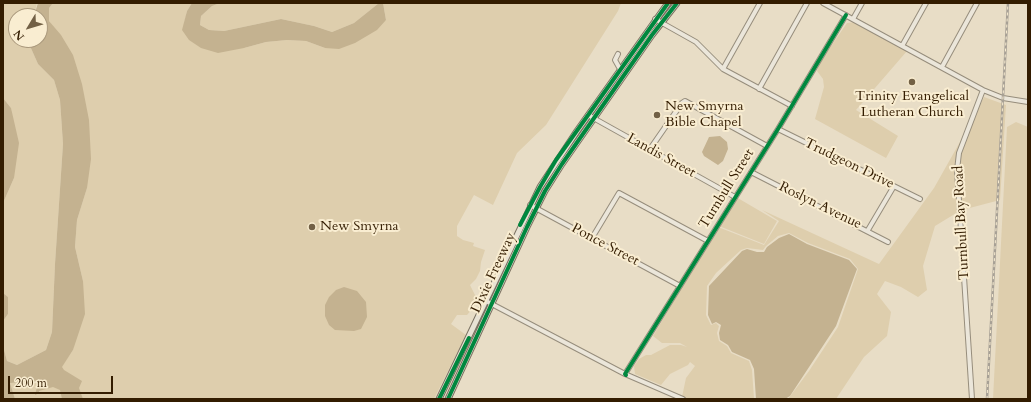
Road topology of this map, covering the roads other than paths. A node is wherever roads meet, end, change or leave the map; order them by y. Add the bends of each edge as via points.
1 (668, 3) edge
2 (677, 3) edge
3 (760, 3) edge
4 (807, 3) edge
5 (823, 3) edge
6 (862, 3) edge
7 (926, 3) edge
8 (977, 3) edge
9 (846, 15) junction
10 (655, 19) junction
11 (853, 19) junction
12 (661, 23) junction
13 (902, 46) junction
14 (618, 54) dead end
15 (942, 67) junction
16 (620, 69) junction
17 (723, 69) junction
18 (759, 89) junction
19 (983, 90) junction
20 (1028, 102) edge
21 (792, 106) junction
22 (588, 115) junction
23 (594, 118) junction
24 (778, 129) junction
25 (767, 146) junction
26 (650, 149) junction
27 (751, 172) junction
28 (894, 186) junction
29 (735, 197) junction
30 (920, 199) dead end
31 (530, 205) junction
32 (536, 208) junction
33 (868, 230) junction
34 (592, 238) junction
35 (708, 241) junction
36 (888, 242) dead end
37 (680, 286) junction
38 (486, 301) junction
39 (492, 305) junction
40 (625, 374) junction
41 (439, 399) edge
42 (448, 399) edge
43 (683, 399) edge
44 (972, 399) edge

1 - 10 main road, Dixie Freeway
2 - 12 main road, Dixie Freeway
3 - 17 street
4 - 18 street
5 - 9 street
6 - 11 street
7 - 13 street
8 - 15 street
9 - 11 street
9 - 21 street, Turnbull Street
10 - 12 street
10 - 16 main road, Dixie Freeway
11 - 13 street
12 - 17 street via 696,42
12 - 23 main road, Dixie Freeway
13 - 15 street
14 - 16 street via 615,60
15 - 19 street
16 - 22 main road, Dixie Freeway
17 - 18 street
18 - 21 street
19 - 20 street via 1003,98
19 - 44 street, Turnbull Bay Road via 959,152 957,170
21 - 24 street, Turnbull Street
22 - 23 street, Landis Street
22 - 31 main road, Dixie Freeway via 550,169
23 - 26 street, Landis Street
23 - 32 main road, Dixie Freeway
24 - 25 street, Turnbull Street
24 - 28 street, Trudgeon Drive
25 - 26 street via 685,101
25 - 27 street, Turnbull Street
26 - 29 street, Landis Street
27 - 29 street, Turnbull Street
27 - 33 street, Roslyn Avenue
28 - 30 street, Trudgeon Drive
28 - 33 street
29 - 35 street, Turnbull Street
31 - 32 street, Ponce Street
31 - 38 main road, Dixie Freeway
32 - 34 street, Ponce Street
32 - 39 main road, Dixie Freeway
33 - 36 street, Roslyn Avenue
34 - 35 street via 619,193
34 - 37 street, Ponce Street
35 - 37 street, Turnbull Street
37 - 40 street, Turnbull Street
38 - 39 street
38 - 41 main road, Dixie Freeway
39 - 40 street
39 - 42 main road, Dixie Freeway
40 - 43 street

